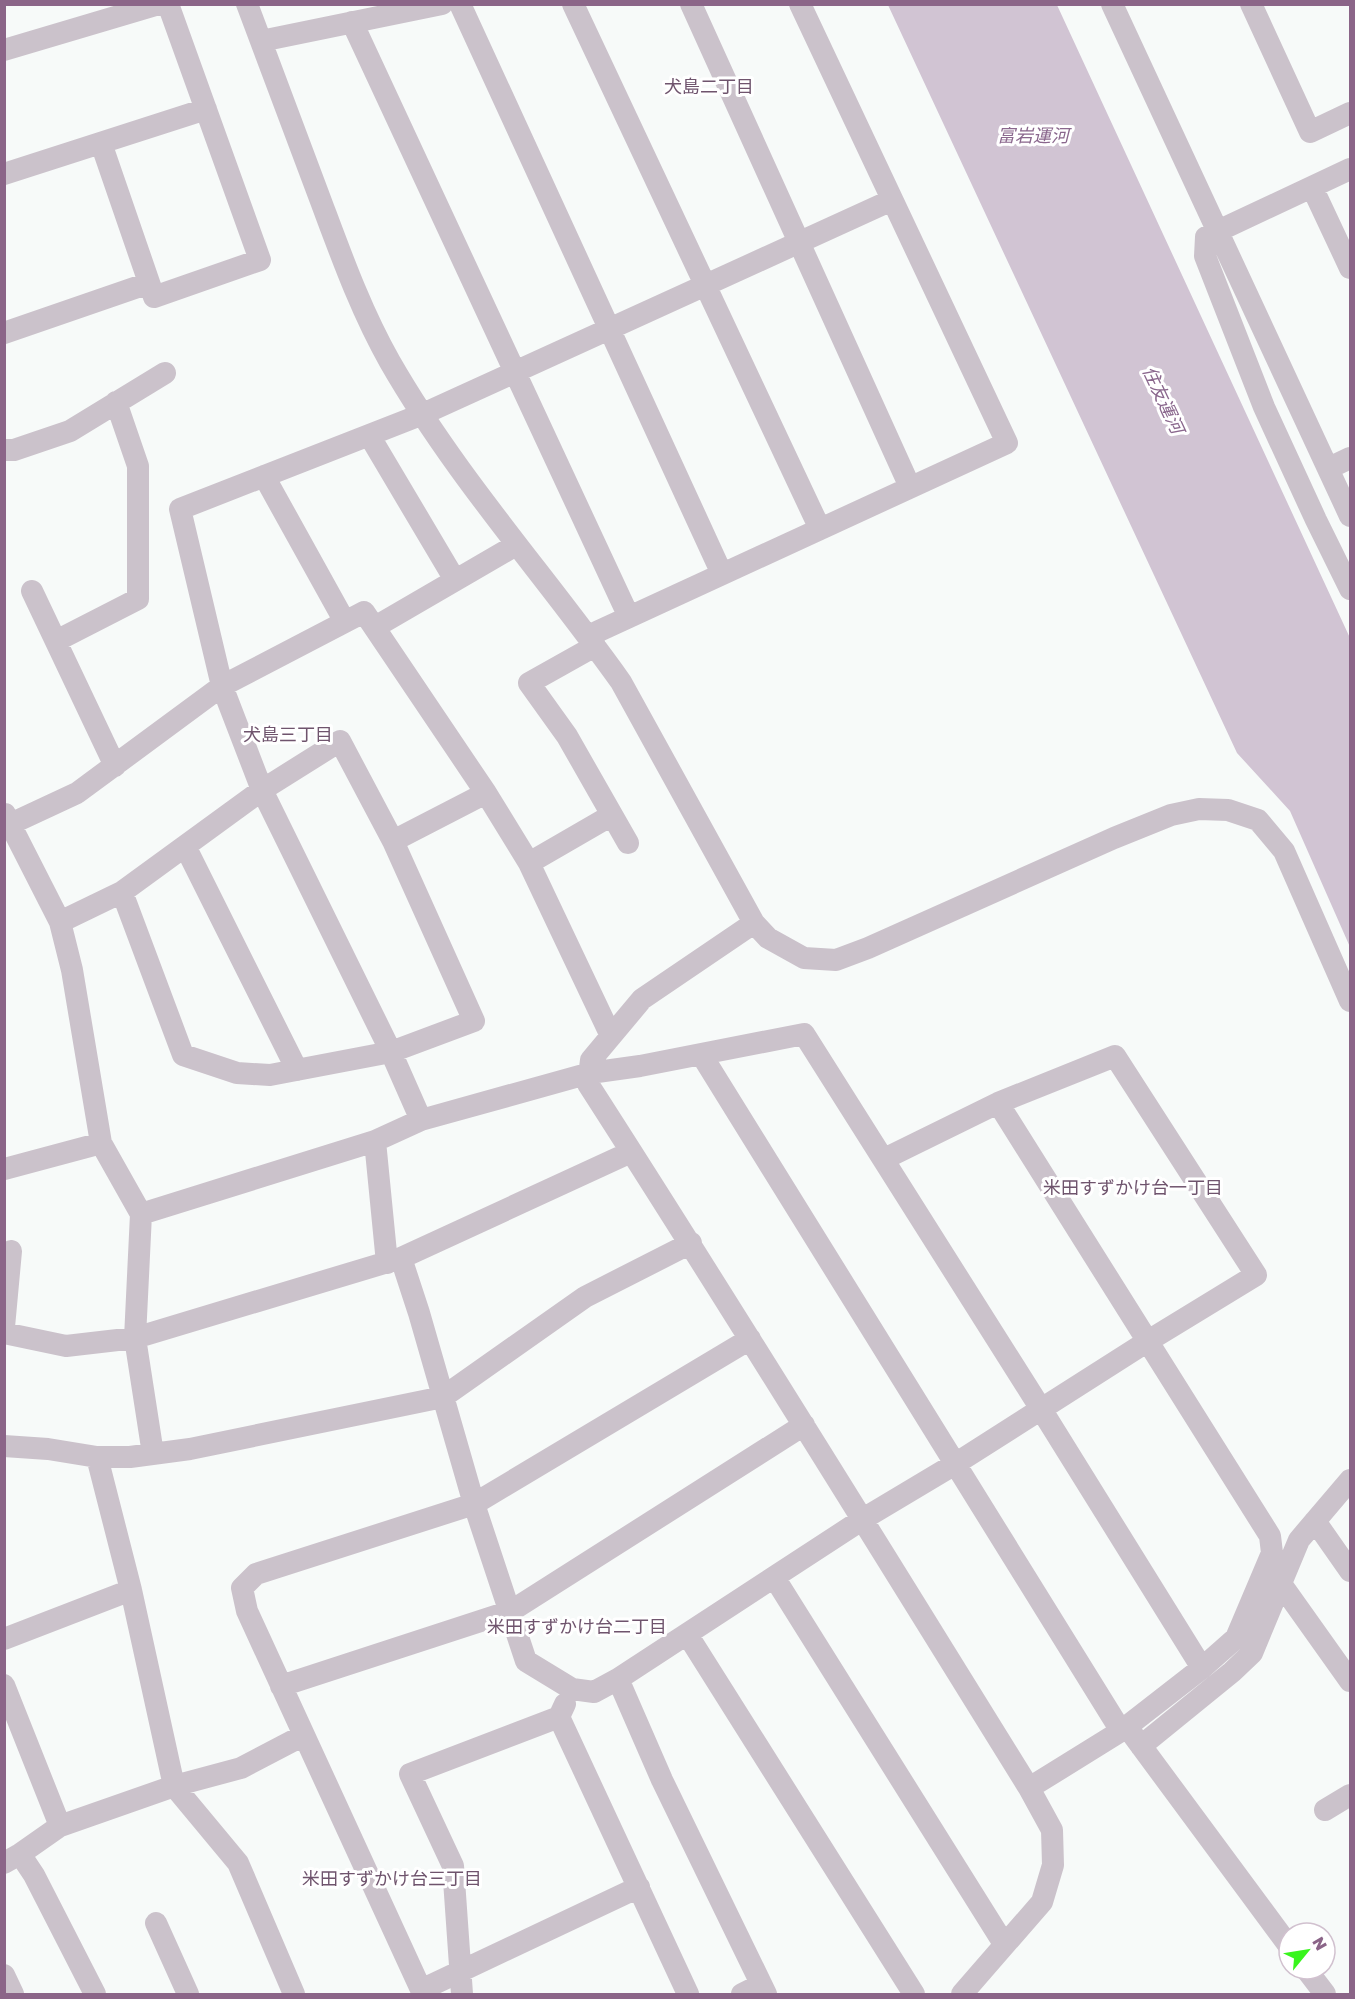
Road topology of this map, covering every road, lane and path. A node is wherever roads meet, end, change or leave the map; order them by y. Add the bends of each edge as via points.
1 (159, 4) edge
2 (168, 4) edge
3 (247, 4) edge
4 (442, 4) edge
5 (460, 4) edge
6 (573, 4) edge
7 (691, 4) edge
8 (800, 4) edge
9 (1112, 4) edge
10 (1251, 4) edge
11 (352, 22) junction
12 (261, 41) junction
13 (4, 50) edge
14 (206, 109) junction
15 (1350, 113) edge
16 (101, 143) junction
17 (1350, 169) edge
18 (4, 174) edge
19 (1312, 187) junction
20 (892, 200) junction
21 (1218, 231) junction
22 (799, 243) junction
23 (1350, 268) edge
24 (149, 283) junction
25 (705, 285) junction
26 (609, 329) junction
27 (4, 333) edge
28 (515, 372) junction
29 (165, 373) dead end
30 (116, 402) junction
31 (423, 414) junction
32 (369, 435) junction
33 (4, 450) edge
34 (1350, 458) edge
35 (1329, 468) junction
36 (264, 476) junction
37 (910, 487) junction
38 (1350, 516) edge
39 (820, 529) junction
40 (516, 545) junction
41 (722, 574) junction
42 (454, 580) junction
43 (1350, 589) edge
44 (32, 591) dead end
45 (629, 617) junction
46 (345, 622) junction
47 (375, 627) junction
48 (56, 641) junction
49 (591, 641) junction
50 (222, 686) junction
51 (115, 766) junction
52 (262, 790) junction
53 (486, 793) junction
54 (612, 815) junction
55 (7, 822) edge
56 (393, 841) junction
57 (627, 843) dead end
58 (185, 846) junction
59 (529, 863) junction
60 (122, 892) junction
61 (60, 922) junction
62 (754, 923) junction
63 (1350, 1000) edge
64 (611, 1036) junction
65 (391, 1052) junction
66 (701, 1054) junction
67 (297, 1070) junction
68 (590, 1073) junction
69 (998, 1103) junction
70 (421, 1120) junction
71 (375, 1141) junction
72 (101, 1143) junction
73 (631, 1152) junction
74 (884, 1159) junction
75 (4, 1169) edge
76 (141, 1214) junction
77 (691, 1243) junction
78 (11, 1251) dead end
79 (394, 1260) junction
80 (4, 1327) edge
81 (4, 1333) edge
82 (135, 1338) junction
83 (750, 1339) junction
84 (1148, 1341) junction
85 (443, 1397) junction
86 (1041, 1409) junction
87 (804, 1425) junction
88 (4, 1446) edge
89 (153, 1454) junction
90 (97, 1456) junction
91 (955, 1464) junction
92 (1350, 1480) edge
93 (474, 1504) junction
94 (863, 1519) junction
95 (1315, 1521) junction
96 (1350, 1571) edge
97 (774, 1577) junction
98 (1281, 1584) junction
99 (131, 1590) junction
100 (511, 1611) junction
101 (687, 1634) junction
102 (4, 1639) edge
103 (1202, 1668) junction
104 (618, 1680) junction
105 (1350, 1681) edge
106 (4, 1685) edge
107 (281, 1686) junction
108 (572, 1689) junction
109 (558, 1717) junction
110 (1124, 1729) junction
111 (304, 1735) junction
112 (1141, 1746) junction
113 (174, 1786) junction
114 (1029, 1788) junction
115 (1350, 1795) edge
116 (1325, 1810) dead end
117 (60, 1826) junction
118 (12, 1858) edge
119 (639, 1887) junction
120 (156, 1923) dead end
121 (1277, 1930) edge
122 (1004, 1944) junction
123 (4, 1975) edge
124 (1315, 1981) edge
125 (461, 1984) edge
126 (756, 1991) edge
127 (422, 1992) edge
128 (13, 1995) edge
129 (95, 1995) edge
130 (188, 1995) edge
131 (294, 1995) edge
132 (688, 1995) edge
133 (914, 1995) edge
134 (962, 1995) edge
135 (1325, 1995) edge

1 - 13 street
2 - 14 street
3 - 12 street
4 - 11 street
5 - 26 street
6 - 25 street
7 - 22 street
8 - 20 street
9 - 21 street
10 - 15 street via 1310,132
11 - 12 street
11 - 28 street
12 - 31 street via 355,292 390,362
14 - 16 street
14 - 24 street via 260,260 154,297
16 - 18 street
16 - 24 street
17 - 19 street
19 - 21 street
19 - 23 street
20 - 22 street
20 - 37 street via 1007,442
21 - 35 street
21 - 43 street via 1206,237 1205,256 1264,407
22 - 25 street
22 - 37 street
24 - 27 street
25 - 26 street
25 - 39 street
26 - 28 street
26 - 41 street
28 - 31 street
28 - 45 street
29 - 30 street
30 - 33 street via 70,431
30 - 48 street via 138,466 138,599
31 - 32 street
31 - 40 street
32 - 36 street
32 - 42 street
34 - 35 street
35 - 38 street
36 - 46 street
36 - 50 street via 180,509
37 - 39 street
39 - 41 street
40 - 42 street
40 - 49 street
41 - 45 street
42 - 47 street
44 - 48 street
45 - 49 street
46 - 47 street via 364,612
46 - 50 street
47 - 53 street
48 - 51 street
49 - 54 street via 529,683 567,736
49 - 62 street via 621,682
50 - 51 street
50 - 52 street
51 - 55 street via 77,792
52 - 56 street via 340,741
52 - 58 street
52 - 65 street
53 - 56 street
53 - 59 street
54 - 57 street
54 - 59 street
55 - 61 street
56 - 65 street via 474,1021
58 - 60 street
58 - 67 street
59 - 64 street
60 - 61 street
60 - 67 street via 183,1055 237,1073 270,1075
61 - 72 street via 72,970
62 - 63 street via 768,938 804,957 836,960 1171,815 1199,809 1228,810 1258,820 1284,851
62 - 64 street via 642,999
64 - 68 street via 591,1060
65 - 67 street
65 - 70 street
66 - 68 street
66 - 74 street via 804,1034
66 - 91 street
68 - 70 street
68 - 73 street via 588,1084
69 - 74 street
69 - 84 street
69 - 84 street via 1115,1056 1256,1275
70 - 71 street
71 - 76 street
71 - 79 street
72 - 75 street
72 - 76 street
73 - 77 street
73 - 79 street
74 - 86 street
76 - 82 street
77 - 83 street
77 - 85 street via 585,1297
78 - 80 street
79 - 82 street
79 - 85 street via 419,1313
81 - 82 street via 66,1346
82 - 89 street
83 - 87 street
83 - 93 street
84 - 86 street
84 - 103 street via 1270,1536 1272,1553 1236,1638
85 - 89 street
85 - 93 street
86 - 91 street
86 - 103 street
87 - 94 street
87 - 100 street
88 - 90 street
89 - 90 street
90 - 99 street
91 - 94 street
91 - 110 street
92 - 95 street
93 - 100 street
93 - 107 street via 256,1574 242,1588
94 - 97 street
94 - 114 street
95 - 96 street
95 - 98 street via 1299,1540
97 - 101 street
97 - 122 street
98 - 105 street
98 - 112 street via 1252,1653
99 - 102 street
99 - 113 street
100 - 107 street
100 - 108 street via 526,1661
101 - 104 street
101 - 133 street
103 - 110 street
104 - 108 street via 594,1692
104 - 126 street
106 - 117 street
107 - 111 street
108 - 109 street
109 - 119 street
109 - 125 street via 410,1774 453,1866
110 - 112 street
110 - 114 street
111 - 113 street via 241,1768
111 - 127 street
112 - 121 street
113 - 117 street
113 - 131 street via 238,1863
114 - 122 street via 1052,1830 1053,1865 1042,1902
115 - 116 street
117 - 118 street
118 - 129 street via 34,1875
119 - 125 street
119 - 132 street
120 - 130 street
122 - 134 street
123 - 128 street
124 - 135 street
125 - 127 street

